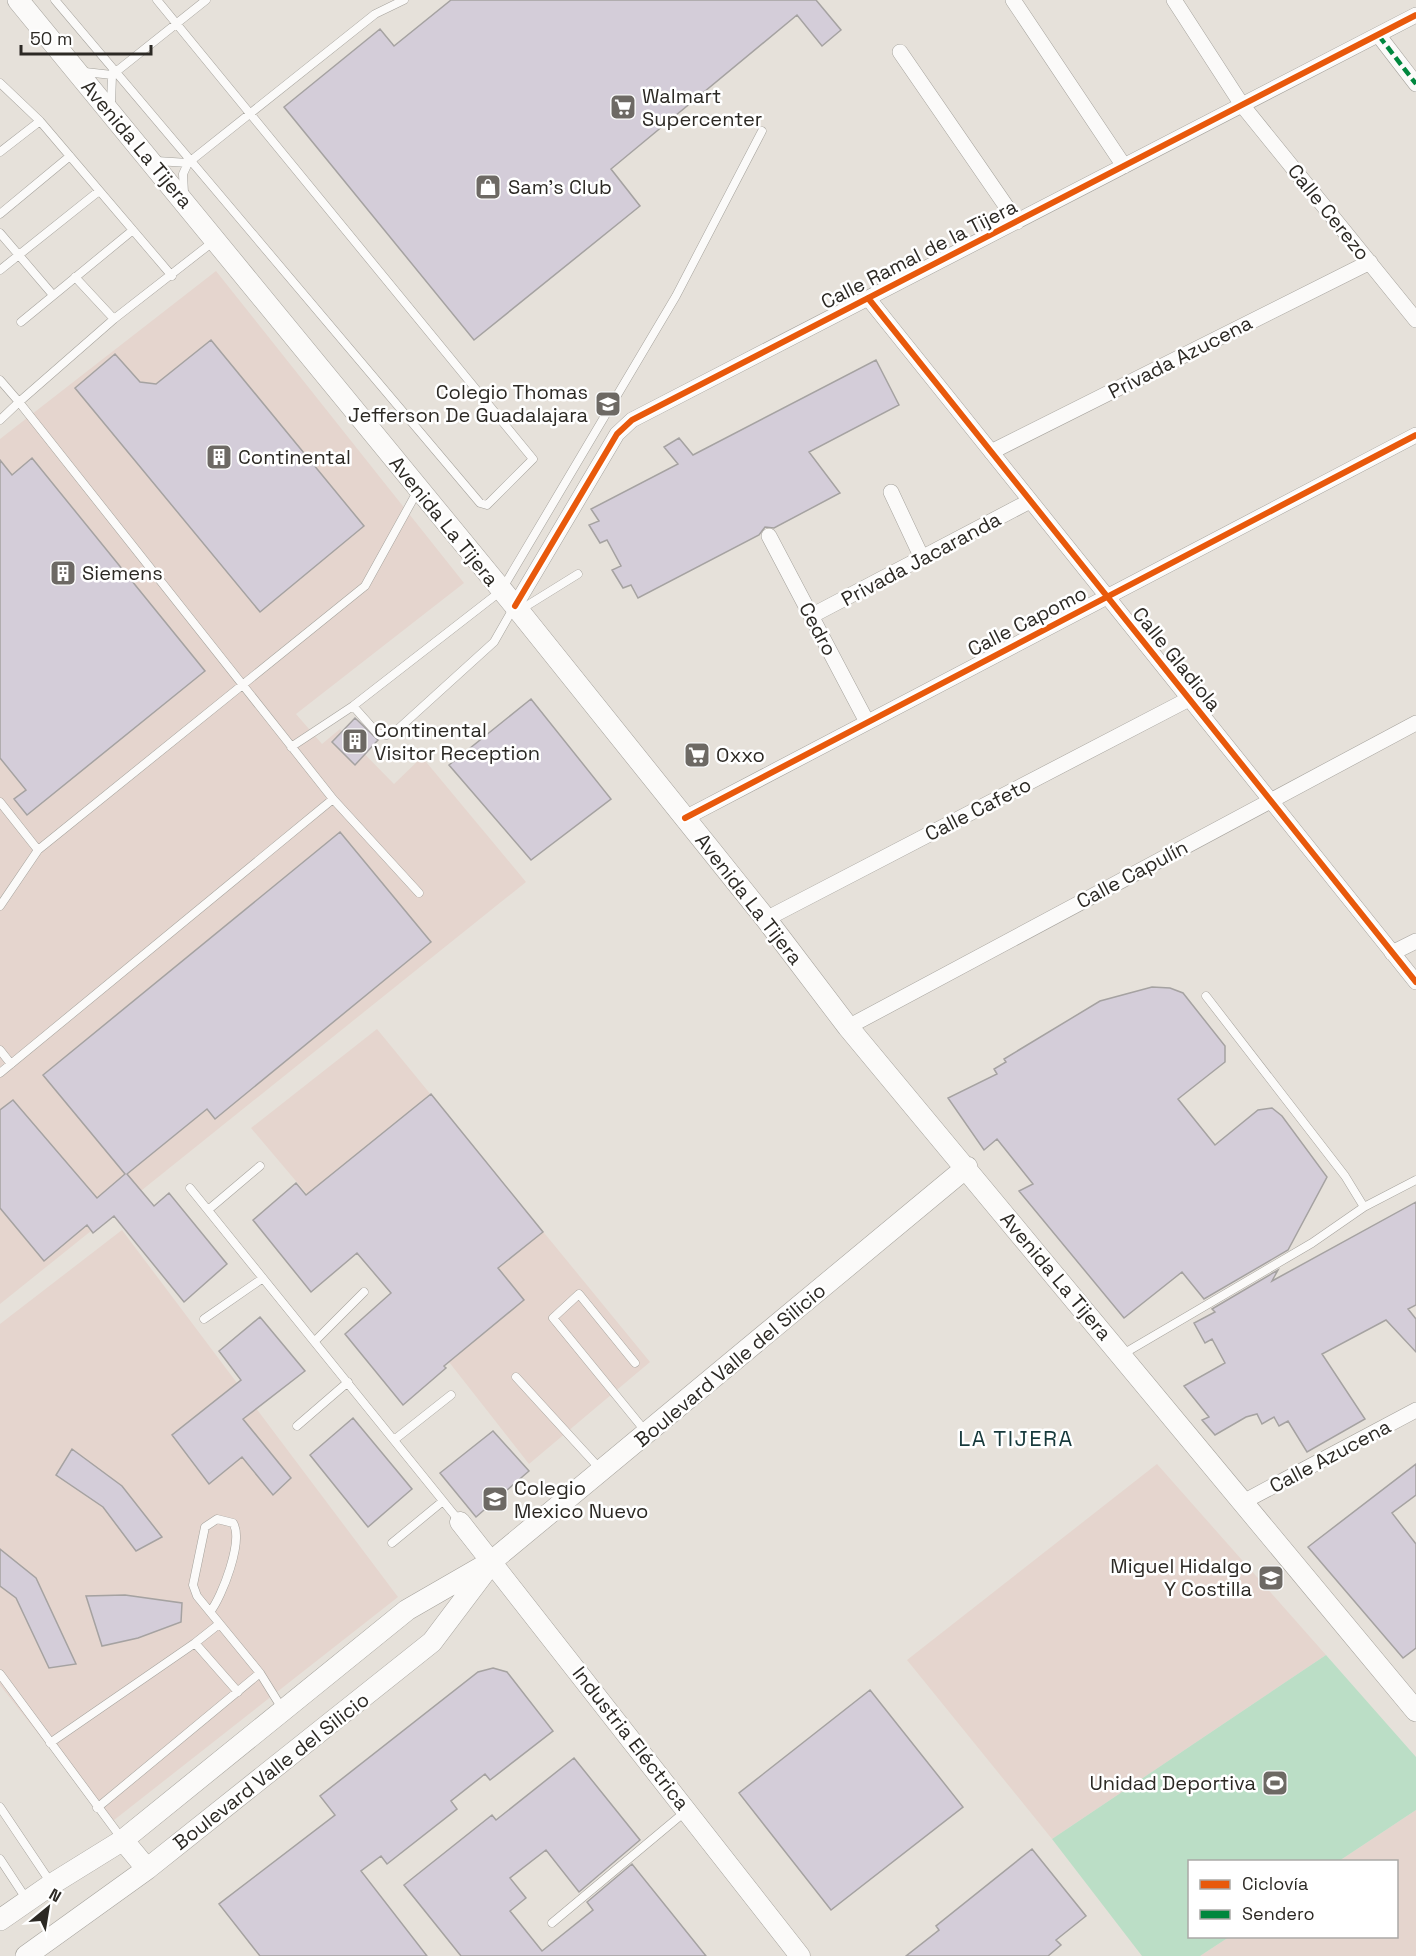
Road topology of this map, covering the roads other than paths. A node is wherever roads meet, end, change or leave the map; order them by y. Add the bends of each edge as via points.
1 (18, 0) edge
2 (55, 0) edge
3 (157, 0) edge
4 (206, 0) edge
5 (404, 0) edge
6 (1013, 0) edge
7 (1174, 0) edge
8 (1416, 15) edge
9 (177, 24) junction
10 (1379, 36) junction
11 (900, 52) dead end
12 (73, 66) junction
13 (115, 73) junction
14 (0, 84) edge
15 (1416, 84) edge
16 (1242, 105) junction
17 (250, 114) junction
18 (114, 117) junction
19 (40, 121) junction
20 (762, 131) dead end
21 (0, 152) edge
22 (146, 155) junction
23 (70, 156) junction
24 (190, 162) junction
25 (1124, 166) junction
26 (99, 191) junction
27 (188, 206) junction
28 (0, 214) edge
29 (1017, 222) junction
30 (133, 230) junction
31 (0, 233) edge
32 (215, 240) junction
33 (18, 255) junction
34 (1370, 262) junction
35 (0, 270) edge
36 (172, 276) junction
37 (75, 277) junction
38 (53, 295) junction
39 (868, 298) junction
40 (114, 319) junction
41 (1416, 320) edge
42 (21, 322) dead end
43 (0, 380) edge
44 (19, 402) junction
45 (0, 420) edge
46 (1416, 435) edge
47 (991, 452) junction
48 (418, 489) junction
49 (891, 492) dead end
50 (1030, 501) junction
51 (770, 536) dead end
52 (922, 558) junction
53 (578, 574) dead end
54 (1107, 598) junction
55 (511, 603) junction
56 (811, 616) junction
57 (242, 687) junction
58 (1189, 699) junction
59 (353, 706) junction
60 (867, 722) junction
61 (1416, 723) edge
62 (291, 747) junction
63 (333, 799) junction
64 (1269, 801) junction
65 (0, 802) edge
66 (685, 818) junction
67 (38, 850) junction
68 (419, 893) dead end
69 (0, 906) edge
70 (766, 919) junction
71 (1416, 940) edge
72 (1392, 953) junction
73 (1416, 982) edge
74 (1206, 996) dead end
75 (848, 1027) junction
76 (0, 1050) edge
77 (11, 1064) junction
78 (0, 1073) edge
79 (261, 1166) dead end
80 (967, 1167) junction
81 (1416, 1180) edge
82 (190, 1188) dead end
83 (1364, 1207) junction
84 (208, 1210) junction
85 (263, 1278) junction
86 (364, 1292) dead end
87 (204, 1319) dead end
88 (315, 1341) junction
89 (1122, 1355) junction
90 (635, 1363) dead end
91 (516, 1377) dead end
92 (348, 1382) junction
93 (451, 1395) dead end
94 (1416, 1410) edge
95 (297, 1426) dead end
96 (647, 1433) junction
97 (394, 1440) junction
98 (602, 1471) junction
99 (443, 1501) junction
100 (1243, 1502) junction
101 (460, 1522) joint
102 (393, 1543) dead end
103 (492, 1562) junction
104 (210, 1612) junction
105 (219, 1624) junction
106 (195, 1643) junction
107 (260, 1673) junction
108 (0, 1674) edge
109 (238, 1692) junction
110 (284, 1711) junction
111 (1416, 1712) edge
112 (50, 1743) junction
113 (0, 1807) edge
114 (97, 1808) junction
115 (687, 1810) junction
116 (123, 1840) junction
117 (0, 1858) edge
118 (147, 1869) junction
119 (52, 1884) junction
120 (27, 1901) junction
121 (0, 1920) edge
122 (552, 1923) dead end
123 (26, 1956) edge
124 (800, 1956) edge

1 - 12 main road, Avenida La Tijera
2 - 13 lane
3 - 9 lane
4 - 9 lane
5 - 17 lane via 375,14
6 - 25 street
7 - 16 street, Calle Cerezo
8 - 10 street, Calle Ramal de la Tijera
9 - 13 lane
9 - 17 lane
10 - 15 street
10 - 16 street, Calle Ramal de la Tijera
11 - 29 street
12 - 13 lane via 88,74
12 - 18 main road, Avenida La Tijera
13 - 18 lane via 110,102
13 - 24 lane
14 - 19 lane
16 - 25 street, Calle Ramal de la Tijera
16 - 34 street, Calle Cerezo
17 - 24 lane
17 - 24 lane via 533,459 488,505 480,503
18 - 22 main road, Avenida La Tijera
19 - 21 lane
19 - 23 lane
20 - 55 lane
22 - 24 lane via 161,163
22 - 27 main road, Avenida La Tijera
23 - 26 lane
23 - 28 lane
24 - 27 lane via 183,174
25 - 29 street, Calle Ramal de la Tijera
26 - 30 lane
26 - 33 lane
27 - 32 main road, Avenida La Tijera
29 - 39 street, Calle Ramal de la Tijera
30 - 36 lane
30 - 37 lane
31 - 33 lane
32 - 36 lane
32 - 48 main road, Avenida La Tijera
33 - 35 lane
33 - 38 lane
34 - 41 street, Calle Cerezo
34 - 47 street, Privada Azucena
36 - 40 lane
37 - 38 lane
37 - 40 lane
38 - 42 lane
39 - 47 street, Calle Gladiola
39 - 55 street, Calle Ramal de la Tijera via 632,420 617,434
40 - 44 lane
43 - 44 lane
44 - 45 lane
44 - 57 lane
46 - 54 street, Calle Capomo
47 - 50 street, Calle Gladiola
48 - 55 main road, Avenida La Tijera
48 - 57 lane via 365,585
49 - 52 street
50 - 52 street, Privada Jacaranda
50 - 54 street, Calle Gladiola
51 - 56 street, Cedro
52 - 56 street, Privada Jacaranda
53 - 55 lane
54 - 58 street, Calle Gladiola
54 - 60 street, Calle Capomo
55 - 59 lane
55 - 59 lane via 494,642 398,730 387,735 377,733
55 - 66 main road, Avenida La Tijera
56 - 60 street, Cedro
57 - 62 lane
57 - 67 lane
58 - 64 street, Calle Gladiola
58 - 70 street, Calle Cafeto
59 - 62 lane
60 - 66 street, Calle Capomo
61 - 64 street, Calle Capulín
62 - 63 lane
63 - 68 lane
63 - 77 lane
64 - 72 street, Calle Gladiola
64 - 75 street, Calle Capulín
65 - 67 lane
66 - 70 main road, Avenida La Tijera
67 - 69 lane
70 - 75 main road, Avenida La Tijera
71 - 72 street
72 - 73 street, Calle Gladiola
74 - 83 lane via 1345,1176
75 - 80 main road, Avenida La Tijera
76 - 77 lane
77 - 78 lane
79 - 84 lane
80 - 89 main road, Avenida La Tijera
80 - 96 main road, Boulevard Valle del Silicio
81 - 83 lane
82 - 84 lane
83 - 89 lane via 1312,1243
84 - 85 lane
85 - 87 lane
85 - 88 lane
86 - 88 lane
88 - 92 lane
89 - 100 main road, Avenida La Tijera
90 - 96 lane via 579,1294 552,1318
91 - 98 lane
92 - 95 lane
92 - 97 lane
93 - 97 lane
94 - 100 street, Calle Azucena
96 - 98 main road, Boulevard Valle del Silicio
97 - 99 lane
98 - 103 main road, Boulevard Valle del Silicio
99 - 101 lane
99 - 102 lane
100 - 111 main road, Avenida La Tijera
101 - 103 street, Industria Eléctrica
103 - 110 main road, Boulevard Valle del Silicio via 406,1610
103 - 115 street, Industria Eléctrica
103 - 118 main road, Boulevard Valle del Silicio via 432,1642
104 - 104 lane via 223,1593 237,1536 233,1523 217,1519 206,1527 193,1585 196,1596
104 - 105 lane
105 - 106 lane
105 - 107 lane
106 - 109 lane
106 - 112 lane
107 - 109 lane
107 - 110 lane
108 - 112 lane
109 - 114 lane
110 - 116 main road, Boulevard Valle del Silicio
112 - 114 lane
113 - 119 lane
114 - 116 lane
115 - 122 lane
115 - 124 street, Industria Eléctrica
116 - 118 main road
116 - 119 main road, Boulevard Valle del Silicio
117 - 120 lane
118 - 123 main road, Boulevard Valle del Silicio
119 - 120 main road, Boulevard Valle del Silicio
120 - 121 main road, Boulevard Valle del Silicio

